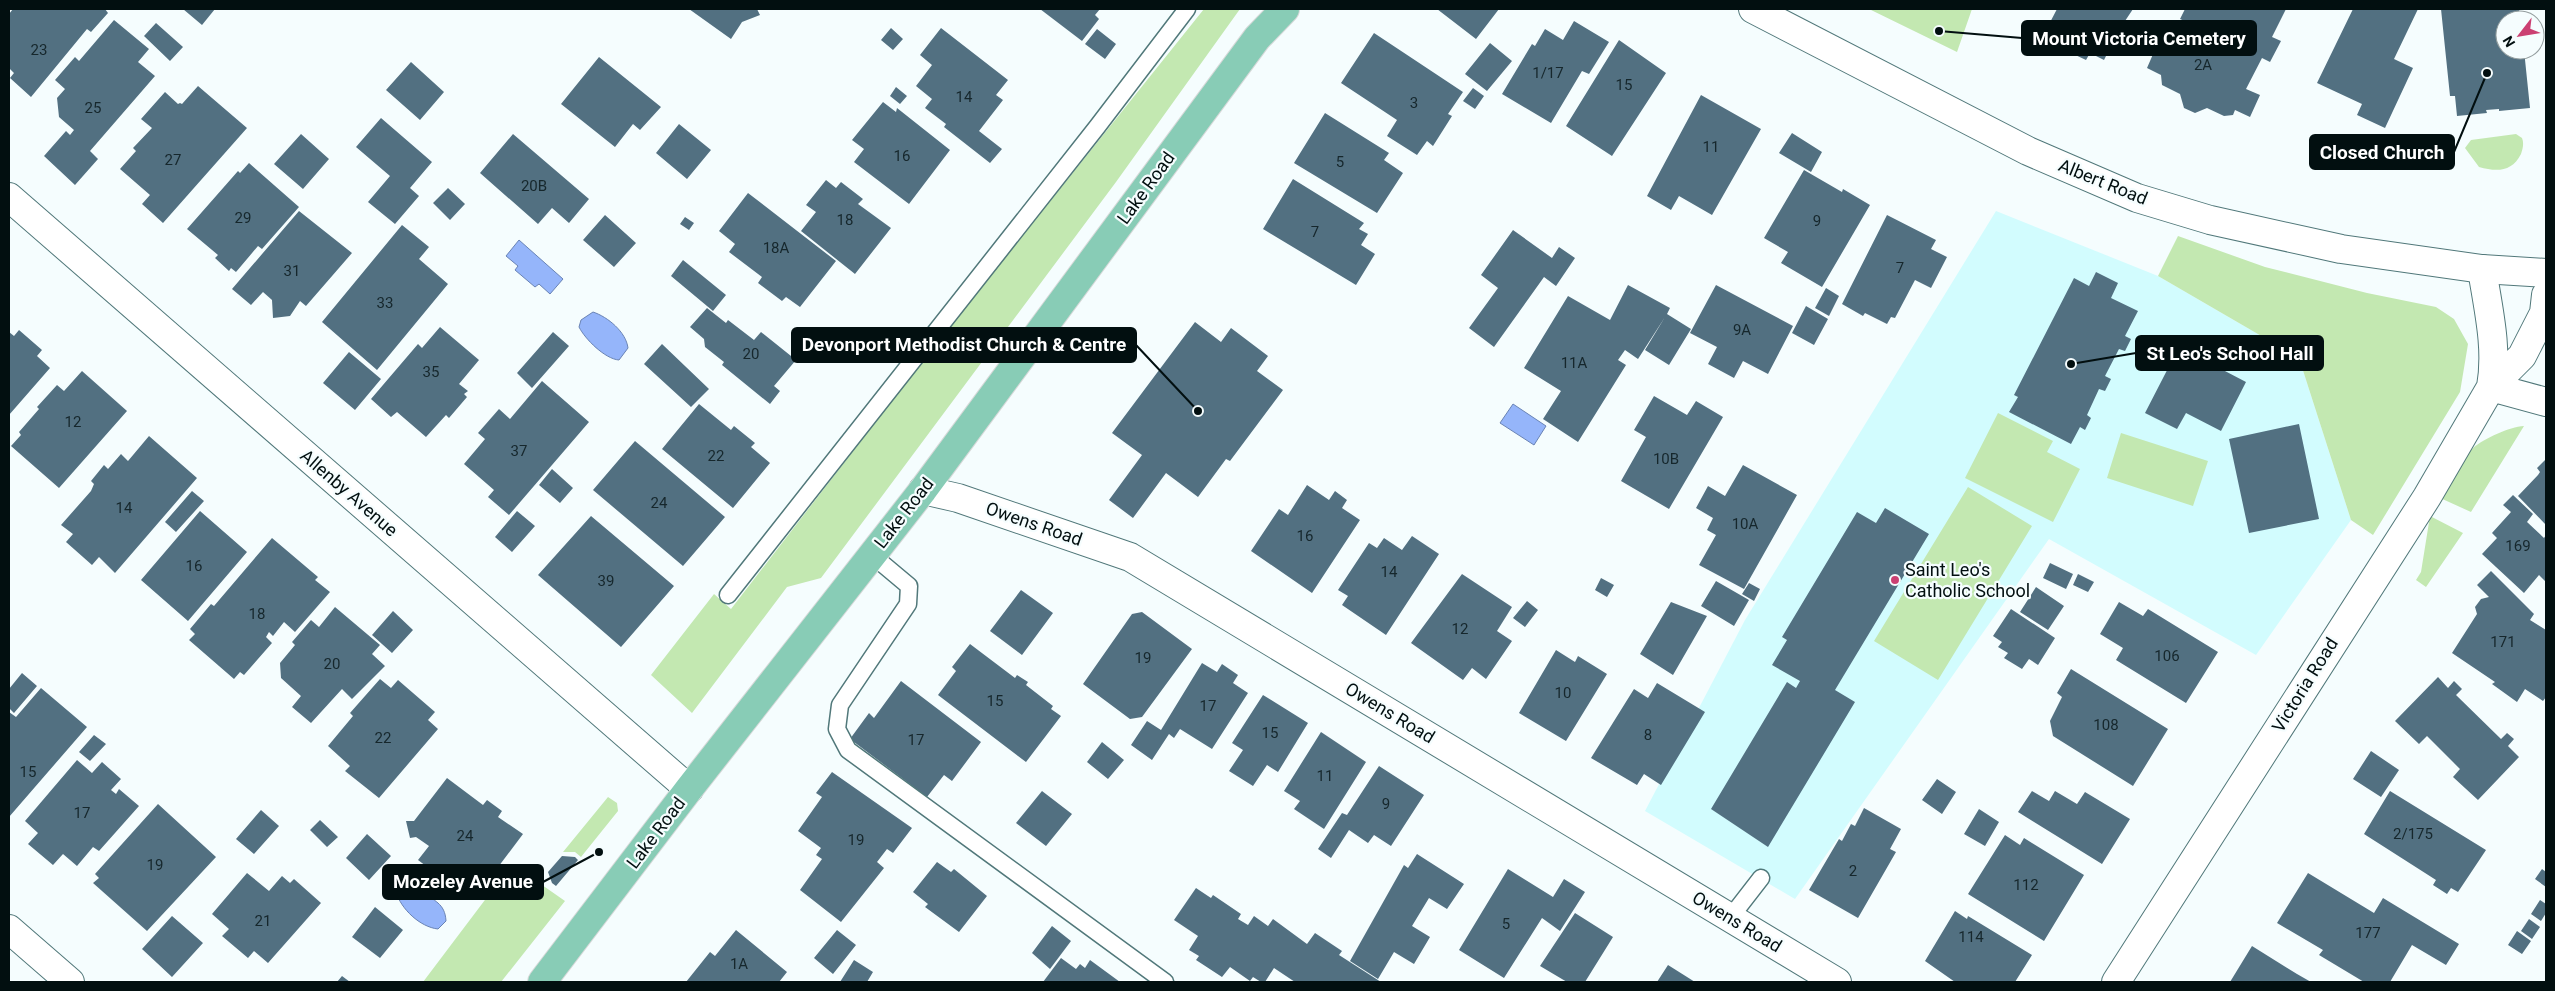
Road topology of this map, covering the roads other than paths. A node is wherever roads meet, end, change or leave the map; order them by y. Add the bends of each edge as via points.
1 (1187, 9) edge
2 (1271, 9) edge
3 (1285, 9) edge
4 (1753, 9) edge
5 (1257, 38) junction
6 (9, 198) edge
7 (2482, 269) junction
8 (2546, 273) edge
9 (2546, 296) edge
10 (2491, 387) junction
11 (2546, 402) edge
12 (923, 490) junction
13 (872, 555) junction
14 (728, 595) dead end
15 (689, 789) junction
16 (1761, 878) dead end
17 (1730, 918) junction
18 (9, 929) edge
19 (70, 982) edge
20 (542, 982) edge
21 (1166, 982) edge
22 (1837, 982) edge
23 (2116, 982) edge

1 - 14 lane
2 - 5 main road, Lake Road
3 - 5 main road, Lake Road
4 - 7 street, Albert Road via 2028,151 2137,198 2265,234
5 - 12 main road, Lake Road
6 - 15 street, Allenby Avenue
7 - 8 street
7 - 10 street, Victoria Road via 2493,340 2495,367
9 - 10 street, Victoria Road via 2544,314 2522,356
10 - 11 street
10 - 23 street, Victoria Road via 2427,497
12 - 13 main road, Lake Road
12 - 17 street, Owens Road via 958,498 1130,557
13 - 15 main road, Lake Road
13 - 21 lane via 909,586 908,604 840,705 837,729 848,750
15 - 20 main road, Lake Road
16 - 17 lane
17 - 22 street, Owens Road
18 - 19 street

